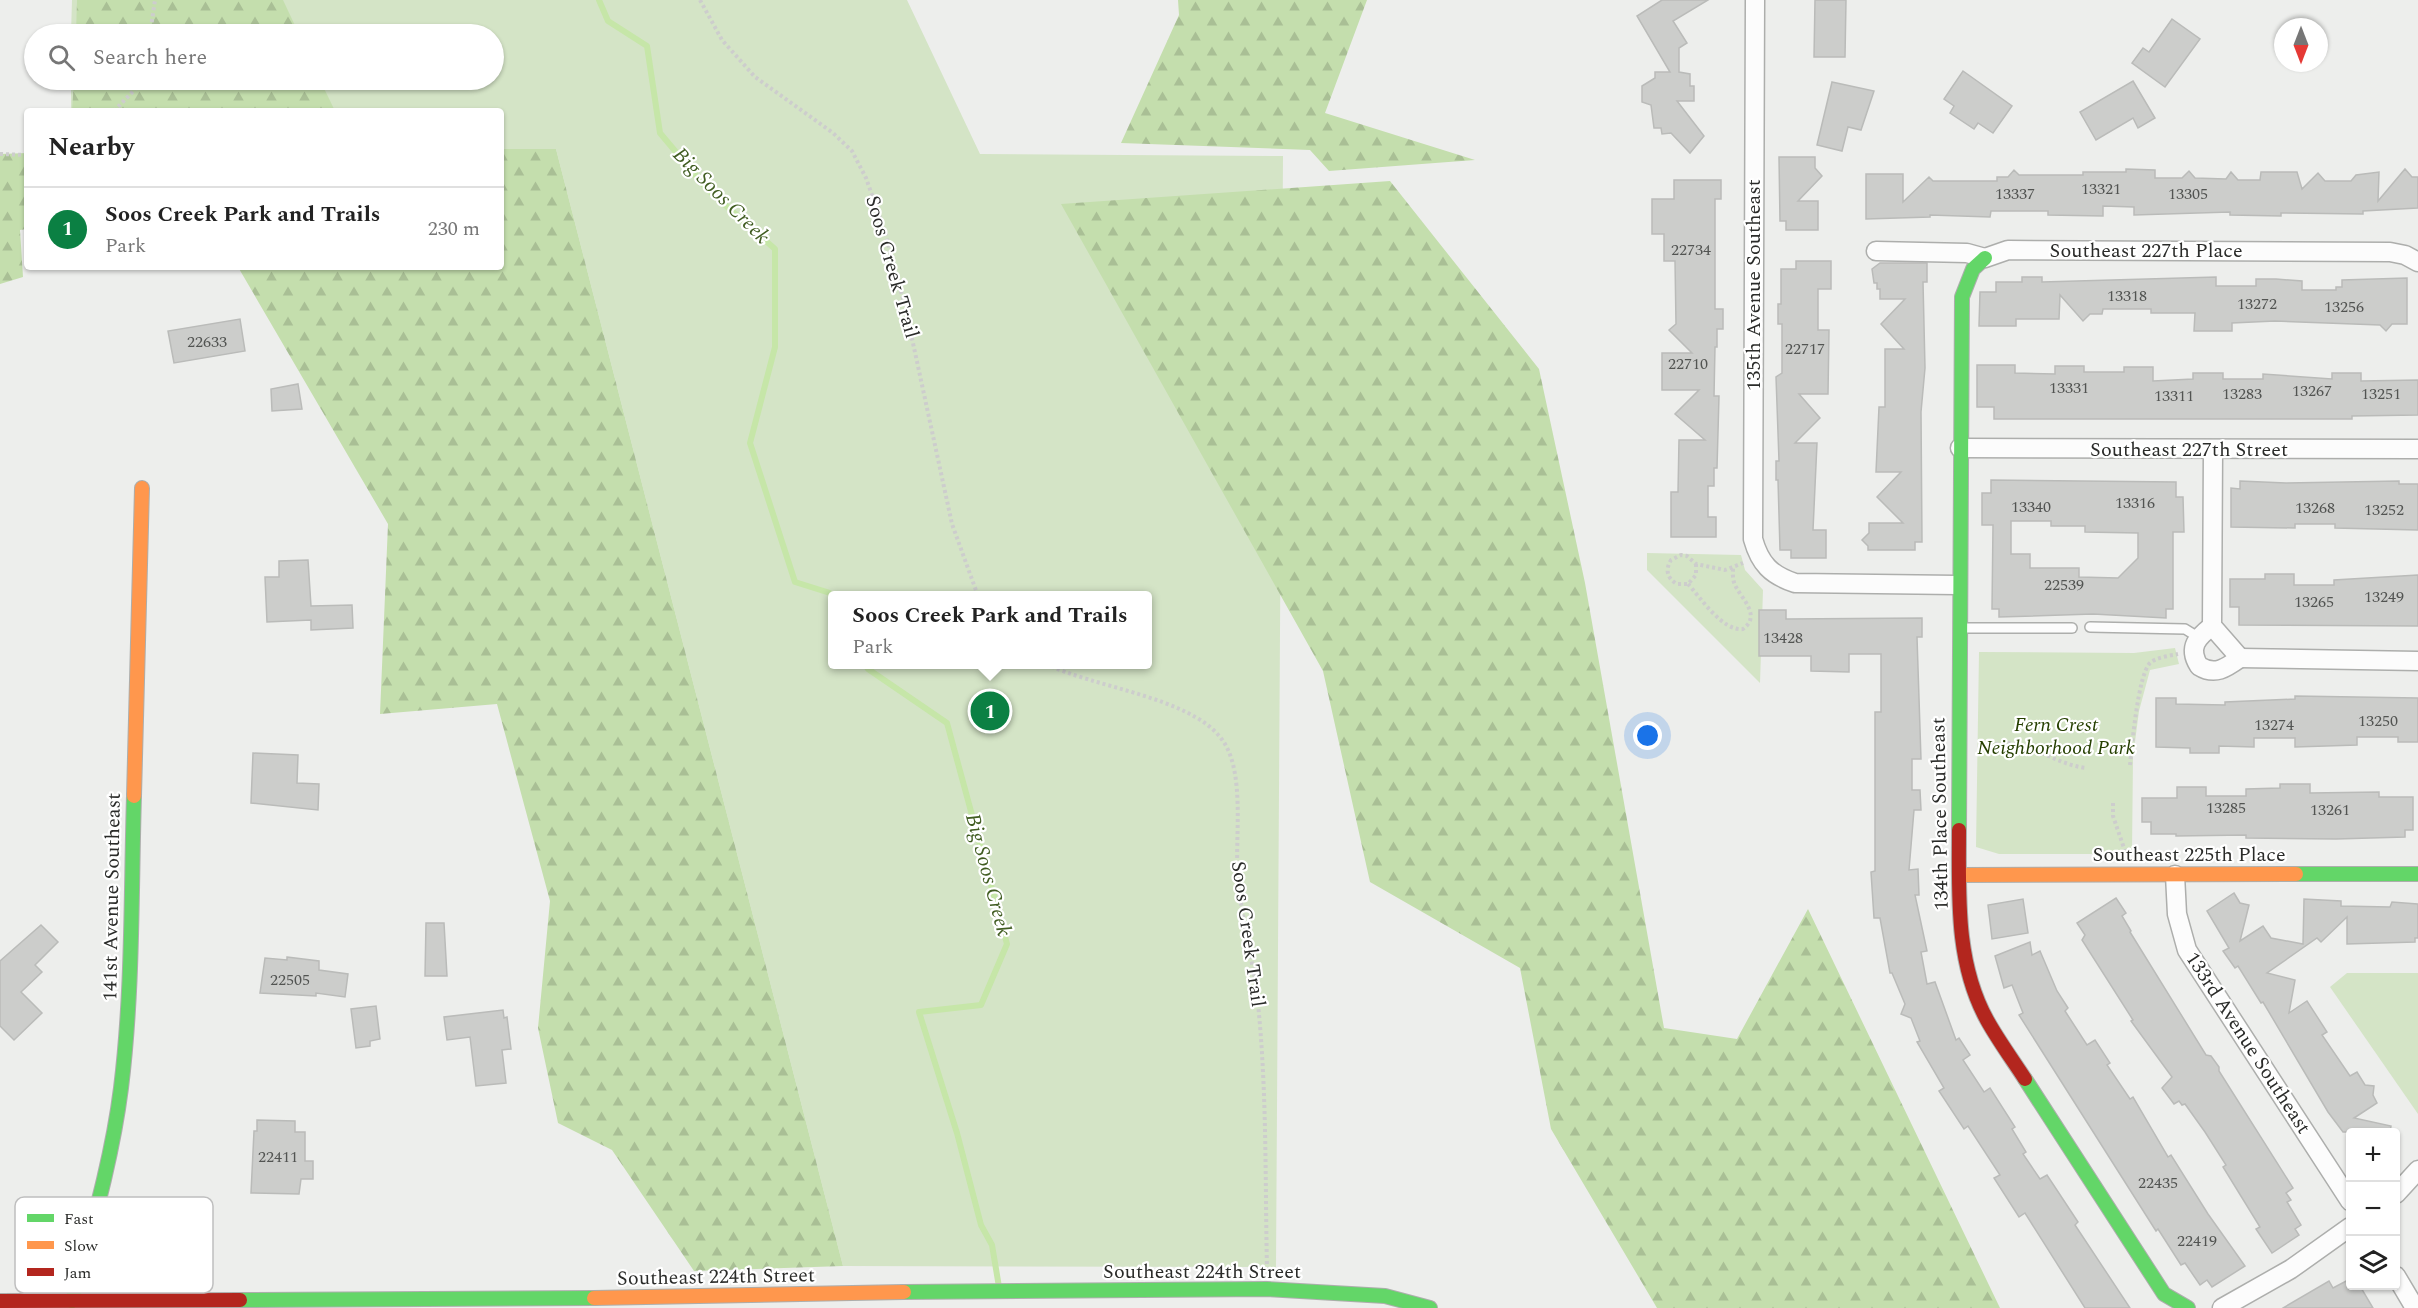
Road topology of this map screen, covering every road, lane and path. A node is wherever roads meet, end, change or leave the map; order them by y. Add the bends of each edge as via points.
1 (155, 0) edge
2 (700, 0) edge
3 (1755, 0) edge
4 (151, 24) edge
5 (134, 90) edge
6 (117, 108) edge
7 (0, 154) edge
8 (24, 155) edge
9 (1876, 251) dead end
10 (1985, 258) junction
11 (2418, 262) edge
12 (1960, 448) junction
13 (2418, 449) edge
14 (2213, 450) junction
15 (142, 488) dead end
16 (1762, 563) junction
17 (1695, 564) junction
18 (1733, 567) junction
19 (1688, 584) junction
20 (1958, 585) junction
21 (976, 591) edge
22 (2212, 626) junction
23 (2090, 627) dead end
24 (1958, 628) junction
25 (2072, 628) dead end
26 (2195, 644) junction
27 (2240, 658) junction
28 (2418, 661) edge
29 (1056, 669) edge
30 (1959, 755) junction
31 (2130, 765) dead end
32 (2086, 768) dead end
33 (2113, 803) dead end
34 (2175, 874) junction
35 (2418, 874) edge
36 (1959, 875) junction
37 (2133, 875) junction
38 (2418, 1170) edge
39 (2400, 1190) edge
40 (2346, 1196) edge
41 (101, 1197) edge
42 (2346, 1230) edge
43 (2400, 1283) edge
44 (1267, 1289) junction
45 (74, 1293) edge
46 (0, 1300) edge
47 (72, 1301) junction
48 (1430, 1308) edge
49 (2187, 1308) edge
50 (2222, 1308) edge
51 (2415, 1308) edge

1 - 4 path
2 - 21 path, Soos Creek Trail via 722,40 755,77 852,151 866,178 905,306 952,524
3 - 16 street, 135th Avenue Southeast via 1754,539
5 - 6 path
7 - 8 path
9 - 10 street, Southeast 227th Place via 1967,253
10 - 11 street, Southeast 227th Place via 2008,250 2378,252 2405,255
10 - 12 street, 134th Place Southeast via 1973,268 1962,297
12 - 14 street, Southeast 227th Street
12 - 20 street, 134th Place Southeast
13 - 14 street, Southeast 227th Street
14 - 22 street
15 - 41 street, 141st Avenue Southeast via 128,1022 121,1089
16 - 18 path
16 - 20 street via 1781,578 1796,583
17 - 18 path via 1719,570
17 - 19 path via 1696,575
17 - 19 path via 1681,555 1668,565 1672,581
18 - 19 path via 1734,583 1751,613 1743,629 1731,628 1708,609
20 - 24 street, 134th Place Southeast
22 - 26 street
22 - 27 street
23 - 26 lane via 2185,629
24 - 25 lane
24 - 30 street, 134th Place Southeast
26 - 27 street via 2199,666 2213,672
26 - 31 path via 2148,665 2136,709
27 - 28 street
29 - 44 path, Soos Creek Trail via 1167,704 1202,721 1221,737 1231,758 1236,784 1238,877 1260,1026
30 - 32 path via 2008,743 2066,765
30 - 36 street, 134th Place Southeast
33 - 37 path via 2113,816
34 - 35 street, Southeast 225th Place
34 - 37 street, Southeast 225th Place
34 - 40 street, 133rd Avenue Southeast via 2177,914 2187,950
36 - 37 street, Southeast 225th Place
36 - 49 street, 134th Place Southeast via 1964,951 1973,989 1986,1019 2164,1294
38 - 39 street
42 - 50 street via 2291,1269
43 - 51 street
44 - 47 street, Southeast 224th Street via 672,1299
44 - 48 street, Southeast 224th Street via 1385,1296
45 - 47 street, 141st Avenue Southeast
46 - 47 street, Southeast 224th Street

